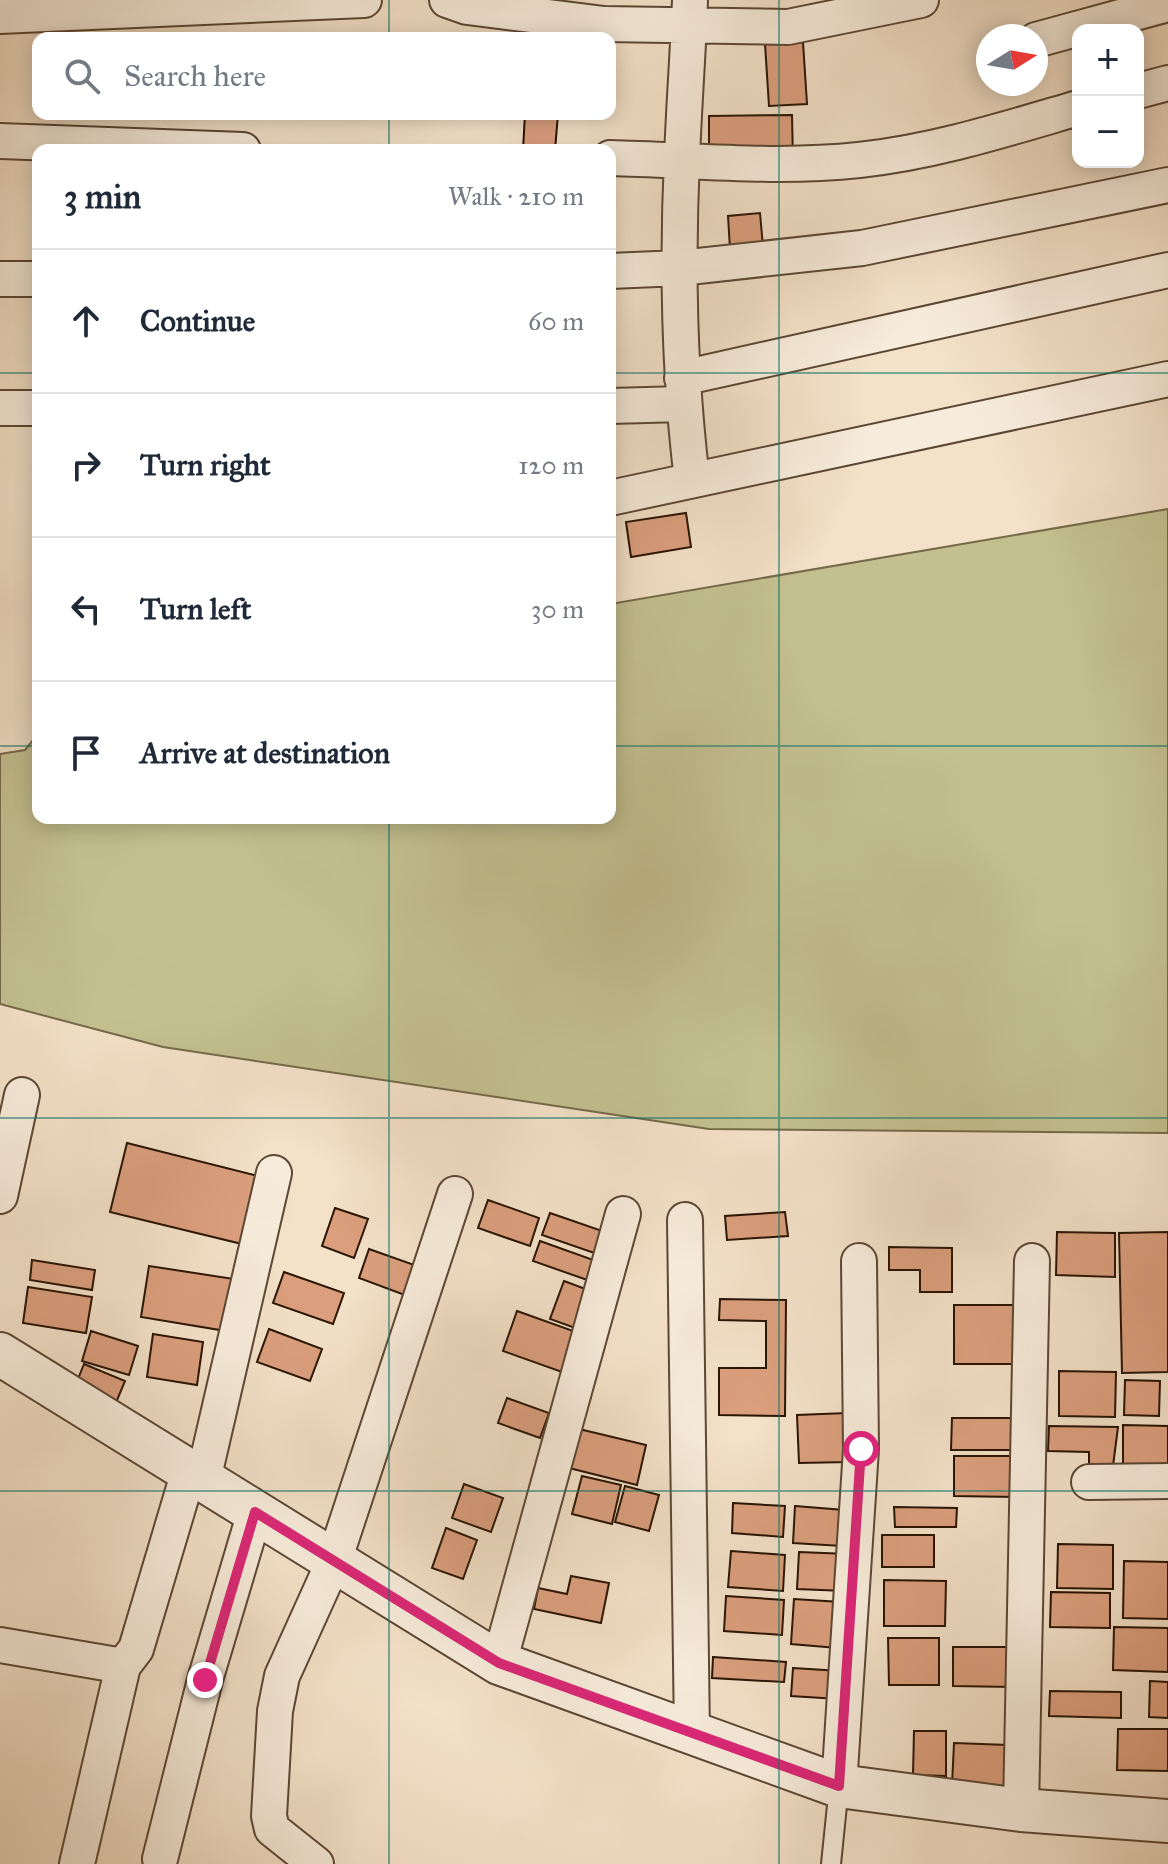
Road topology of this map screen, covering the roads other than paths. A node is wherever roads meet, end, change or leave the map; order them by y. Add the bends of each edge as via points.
1 (364, 0) edge
2 (447, 0) edge
3 (921, 0) edge
4 (1168, 4) edge
5 (690, 13) edge
6 (0, 16) edge
7 (1048, 37) edge
8 (1168, 83) edge
9 (1144, 89) edge
10 (1072, 110) edge
11 (0, 141) edge
12 (81, 144) edge
13 (616, 158) edge
14 (682, 160) junction
15 (1168, 185) edge
16 (680, 268) junction
17 (1168, 270) edge
18 (616, 271) edge
19 (0, 279) edge
20 (32, 279) edge
21 (1168, 379) edge
22 (682, 391) junction
23 (616, 405) edge
24 (0, 408) edge
25 (32, 408) edge
26 (692, 480) junction
27 (616, 497) edge
28 (22, 1095) dead end
29 (274, 1173) dead end
30 (455, 1194) dead end
31 (0, 1196) edge
32 (623, 1214) dead end
33 (685, 1220) dead end
34 (859, 1261) dead end
35 (1032, 1261) dead end
36 (0, 1354) edge
37 (196, 1476) junction
38 (1168, 1481) edge
39 (1089, 1482) dead end
40 (255, 1512) junction
41 (334, 1561) junction
42 (0, 1645) edge
43 (499, 1663) junction
44 (123, 1666) junction
45 (692, 1735) junction
46 (839, 1786) junction
47 (1021, 1810) junction
48 (1168, 1821) edge
49 (160, 1859) dead end
50 (77, 1864) edge
51 (316, 1864) edge
52 (831, 1864) edge

1 - 6 street
2 - 5 street via 604,24
3 - 5 street via 788,27
4 - 7 street
5 - 14 street
8 - 9 street
10 - 14 street via 943,147 858,160 762,165
11 - 12 street
13 - 14 street
14 - 16 street
15 - 16 street via 862,248
16 - 18 street
16 - 22 street
17 - 22 street
19 - 20 street
21 - 26 street
22 - 23 street
22 - 26 street
24 - 25 street
26 - 27 street
28 - 31 street
29 - 37 street
30 - 41 street
32 - 43 street
33 - 45 street
34 - 46 street via 861,1449
35 - 47 street
36 - 37 street
37 - 40 street
37 - 44 street via 136,1649
38 - 39 street
40 - 41 street
40 - 49 street
41 - 43 street
41 - 51 street via 282,1676 275,1711 272,1829
42 - 44 street
43 - 45 street
44 - 50 street
45 - 46 street
46 - 47 street
46 - 52 lane
47 - 48 street

